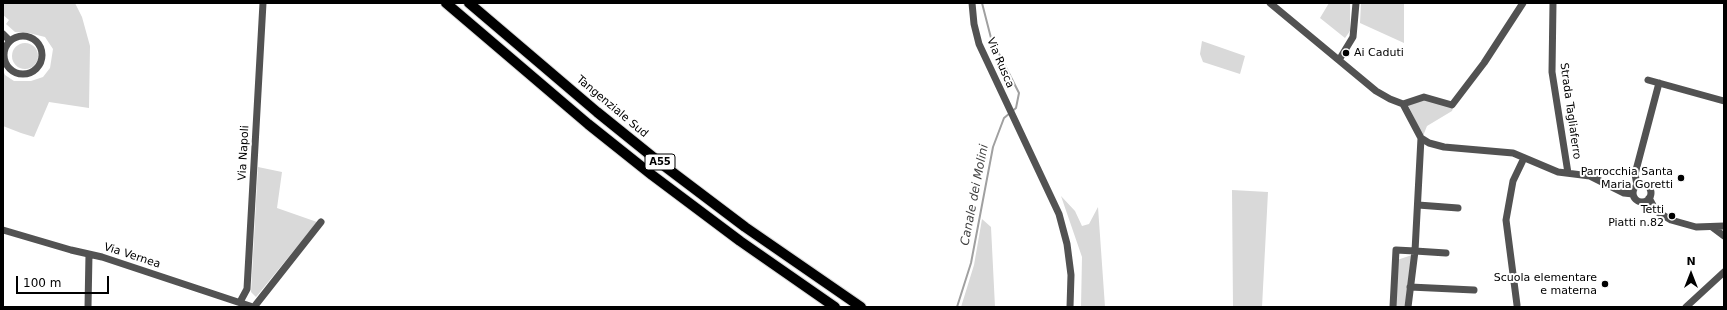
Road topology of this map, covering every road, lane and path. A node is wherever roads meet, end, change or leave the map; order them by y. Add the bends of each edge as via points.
1 (263, 3) edge
2 (446, 3) edge
3 (469, 3) edge
4 (972, 3) edge
5 (1270, 3) edge
6 (1356, 3) edge
7 (1514, 3) edge
8 (1553, 3) edge
9 (1522, 5) edge
10 (3, 34) edge
11 (10, 41) junction
12 (1338, 60) junction
13 (1648, 80) dead end
14 (1659, 83) junction
15 (1724, 100) edge
16 (1403, 104) junction
17 (1421, 138) junction
18 (1524, 158) junction
19 (1568, 173) junction
20 (1637, 185) junction
21 (1632, 194) junction
22 (1649, 198) junction
23 (1418, 205) junction
24 (1458, 208) dead end
25 (321, 222) dead end
26 (1724, 226) edge
27 (1711, 227) junction
28 (3, 230) edge
29 (1724, 236) edge
30 (1415, 251) junction
31 (1446, 253) dead end
32 (89, 254) junction
33 (1724, 272) edge
34 (1410, 287) junction
35 (1474, 290) dead end
36 (240, 302) junction
37 (1517, 305) dead end
38 (88, 307) edge
39 (253, 307) edge
40 (835, 307) edge
41 (861, 307) edge
42 (1070, 307) edge
43 (1393, 307) edge
44 (1408, 307) edge
45 (1686, 307) edge

1 - 36 street, Via Napoli via 247,289
2 - 40 highway, A55 via 652,175 740,241
3 - 41 highway, Tangenziale Sud / A55 via 659,162 745,227
4 - 42 street, Via Rusca via 979,44 1059,214 1068,252
5 - 12 street
6 - 12 street via 1354,37
7 - 9 street
8 - 19 street, Strada Tagliaferro via 1552,72
9 - 16 street via 1484,63 1452,105 1424,97
10 - 11 street
11 - 11 street via 5,51 5,62 9,68 22,74 34,71 41,62 39,44 28,37
12 - 16 street via 1376,91
13 - 14 street
14 - 15 street
14 - 20 street via 1635,174
16 - 17 street
17 - 18 street, Strada Tagliaferro via 1428,143 1444,147 1499,151
17 - 23 street
18 - 19 street, Strada Tagliaferro via 1558,172
18 - 37 street via 1513,181 1506,220
19 - 21 street, Strada Tagliaferro via 1590,176 1624,193
20 - 21 street
20 - 22 street via 1649,187
21 - 22 street via 1635,200 1641,202
22 - 27 street via 1656,211 1671,220 1696,227
23 - 24 street
23 - 30 street
25 - 39 street, Via Vernea
26 - 27 street
27 - 29 street
28 - 32 street, Via Vernea
30 - 31 street
30 - 34 street
30 - 43 street via 1396,250
32 - 36 street, Via Vernea
32 - 38 street
33 - 45 street
34 - 35 street
34 - 44 street
36 - 39 street, Via Vernea

